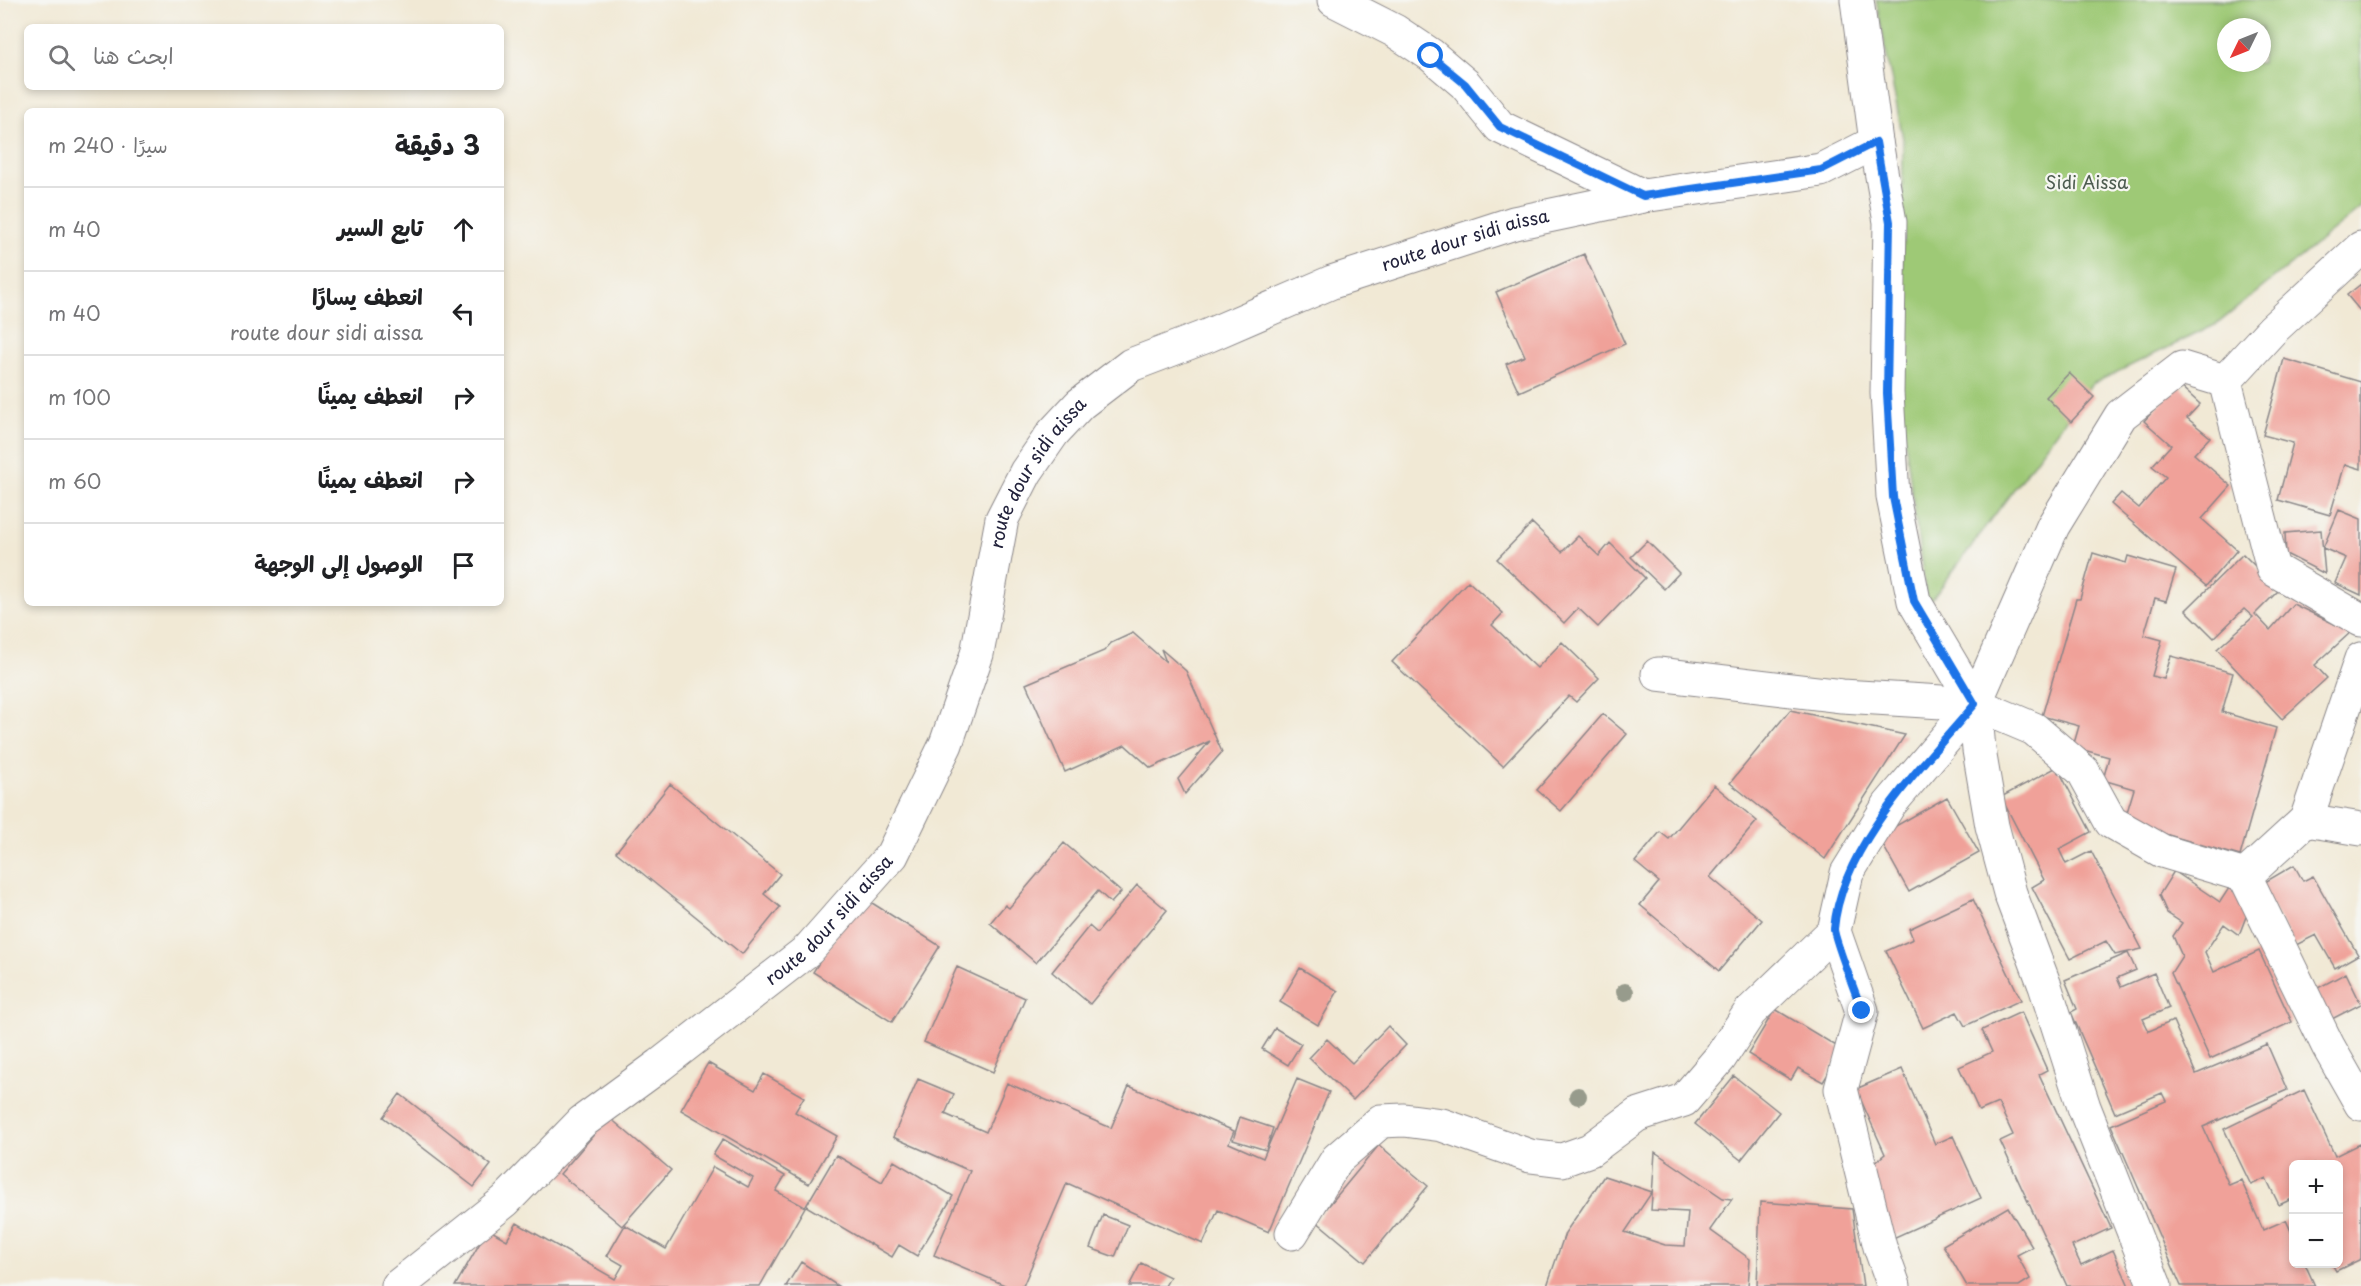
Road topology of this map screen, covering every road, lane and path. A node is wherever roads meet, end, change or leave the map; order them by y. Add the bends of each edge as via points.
1 (1334, 0) edge
2 (1857, 0) edge
3 (1876, 142) junction
4 (1643, 196) junction
5 (2361, 248) edge
6 (2225, 381) junction
7 (2361, 620) edge
8 (2361, 658) edge
9 (1658, 674) dead end
10 (1975, 704) junction
11 (2306, 820) junction
12 (2361, 829) edge
13 (2245, 876) junction
14 (1834, 931) junction
15 (2361, 1104) edge
16 (1292, 1233) dead end
17 (398, 1286) edge
18 (1894, 1286) edge
19 (2155, 1286) edge

1 - 4 street via 1395,31 1431,56 1465,84 1500,127
2 - 3 street
3 - 4 street, route dour sidi aissa via 1821,170
3 - 10 street via 1890,222 1887,393 1893,497 1914,601
4 - 17 street, route dour sidi aissa via 1514,223 1332,282 1131,365 1080,404 1053,433 1026,472 1002,519 977,654 946,744 892,855 808,950 582,1122 505,1202
5 - 6 street via 2272,330
6 - 7 street via 2273,569
6 - 10 street via 2182,368 2121,415 2052,526
8 - 11 street
9 - 10 street via 1842,696
10 - 13 street via 2034,729 2082,771 2111,822 2162,851
10 - 14 street via 1889,805 1847,873
10 - 19 street via 1992,826 2010,893 2084,1107
11 - 12 street
11 - 13 street
13 - 15 street via 2328,1046
14 - 16 street via 1750,1012 1720,1058 1684,1100 1637,1115 1590,1150 1562,1160 1530,1156 1442,1125 1381,1121 1337,1159
14 - 18 street via 1862,1011 1841,1089 1880,1247

